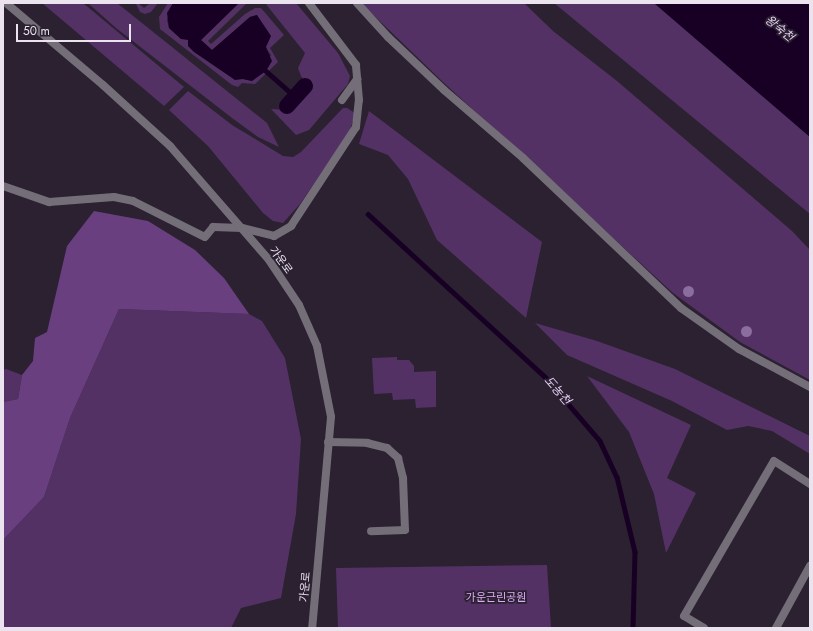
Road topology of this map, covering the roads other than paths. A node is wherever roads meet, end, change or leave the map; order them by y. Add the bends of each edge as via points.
1 (6, 3) edge
2 (309, 3) edge
3 (357, 3) edge
4 (357, 79) junction
5 (342, 100) dead end
6 (3, 186) edge
7 (242, 228) junction
8 (810, 387) edge
9 (328, 442) junction
10 (810, 484) edge
11 (371, 531) dead end
12 (810, 566) edge
13 (312, 628) edge
14 (704, 628) edge
15 (776, 628) edge

1 - 7 street, 가운로 via 170,146
2 - 4 street via 356,65
3 - 8 street via 388,37 523,158 681,308 739,349
4 - 5 street
4 - 7 street via 360,100 356,127 291,226 274,236
6 - 7 street via 49,202 114,197 133,201 205,237 213,227
7 - 9 street, 가운로 via 269,260 300,306 317,346 331,417
9 - 11 street via 367,443 387,448 398,458 403,478 405,530
9 - 13 street, 가운로
10 - 14 street via 774,461 684,616
12 - 15 street

